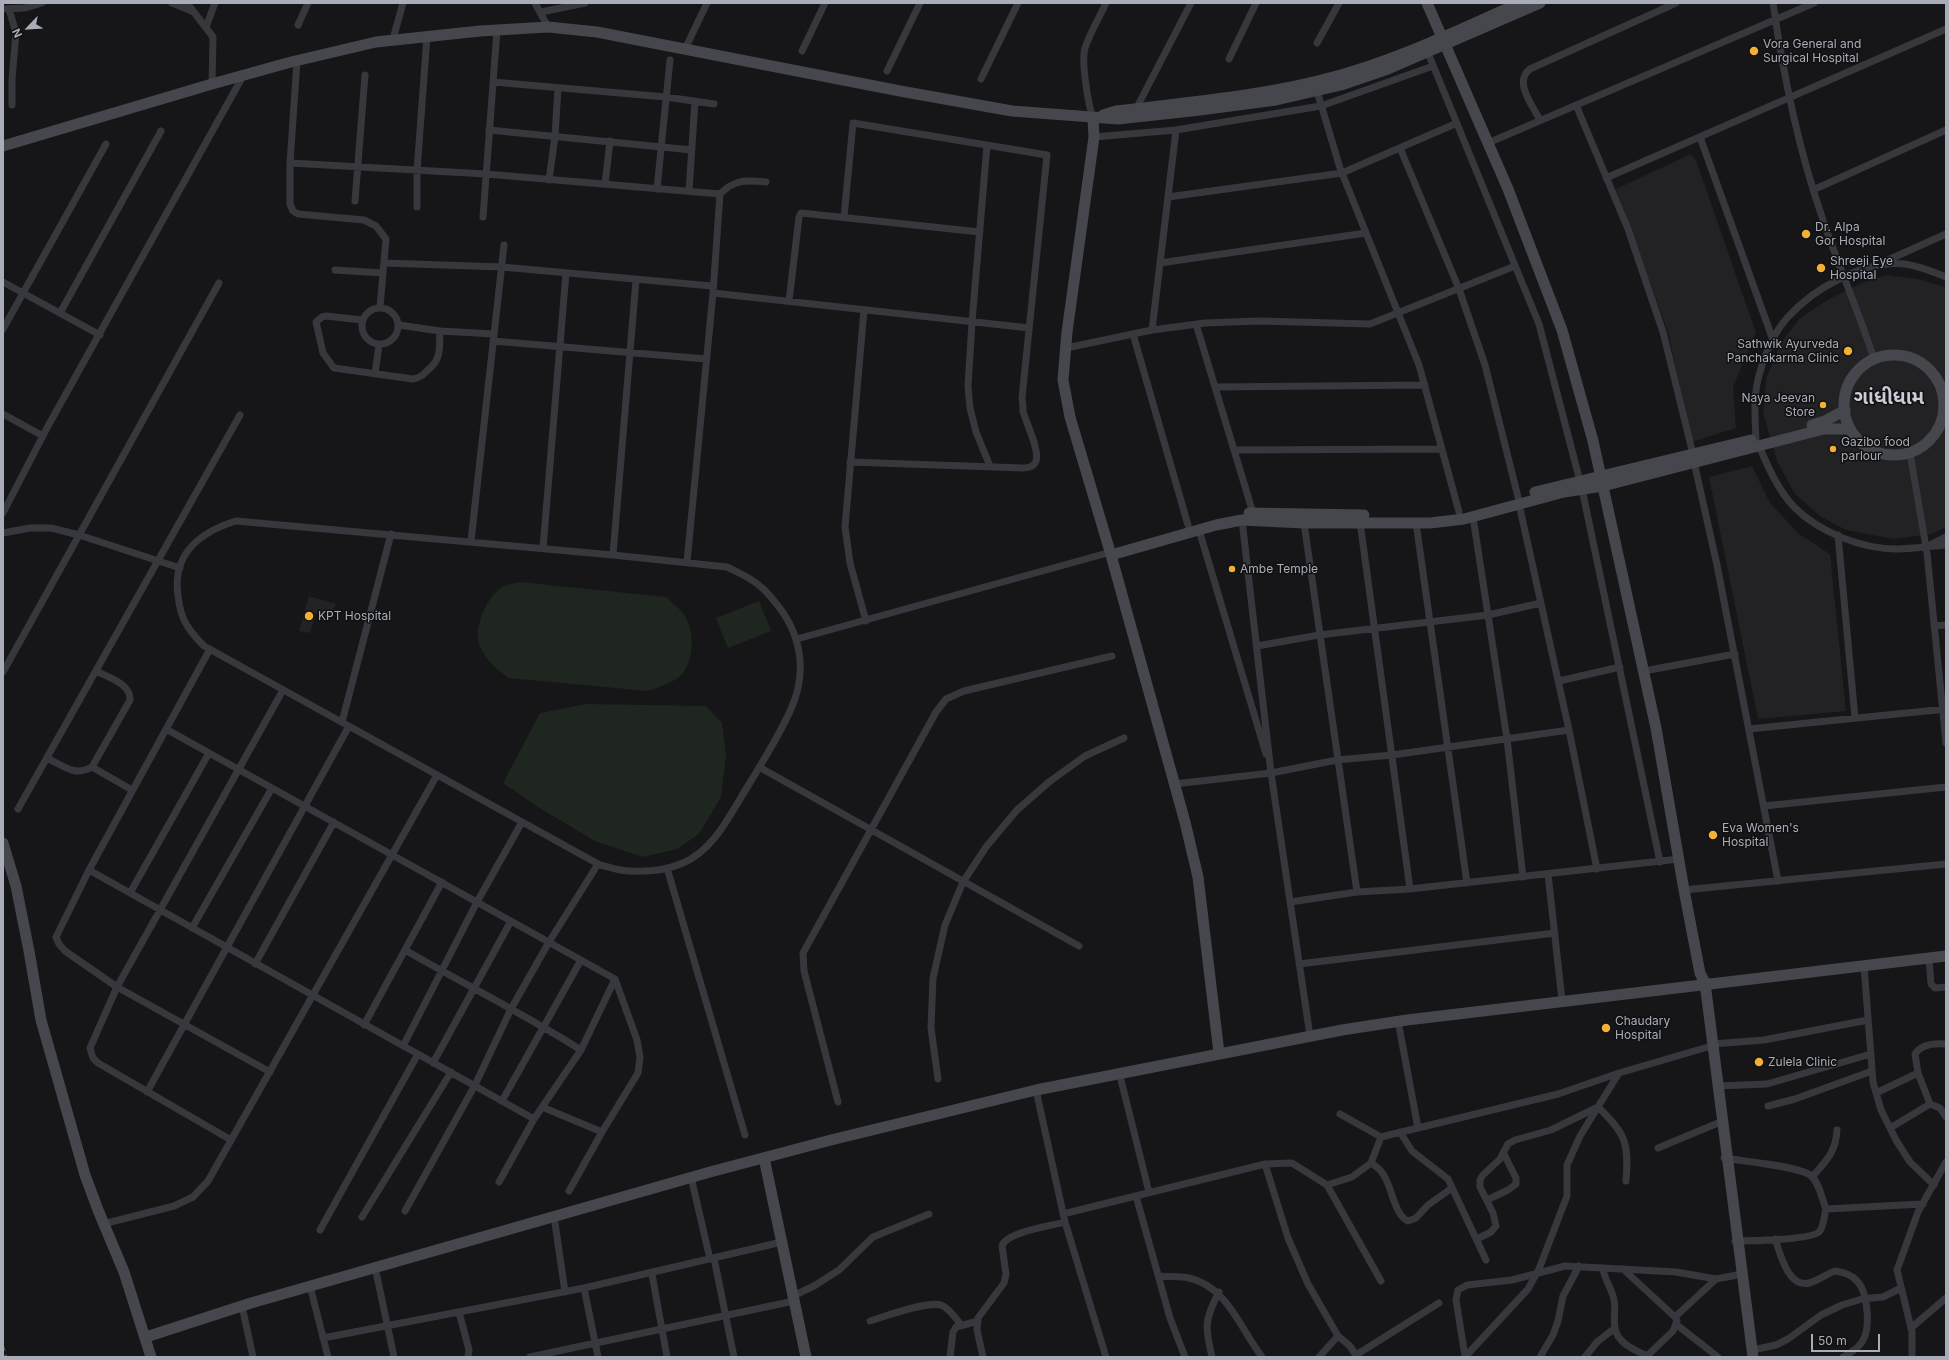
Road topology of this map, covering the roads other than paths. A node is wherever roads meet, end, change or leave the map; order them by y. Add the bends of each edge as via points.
1 (42, 3) edge
2 (172, 3) edge
3 (187, 3) edge
4 (216, 3) edge
5 (308, 3) edge
6 (403, 3) edge
7 (535, 3) edge
8 (585, 3) edge
9 (707, 3) edge
10 (825, 3) edge
11 (920, 3) edge
12 (1018, 3) edge
13 (1106, 3) edge
14 (1191, 3) edge
15 (1256, 3) edge
16 (1339, 3) edge
17 (1427, 3) edge
18 (1520, 3) edge
19 (1540, 3) edge
20 (1676, 3) edge
21 (1772, 3) edge
22 (1814, 3) edge
23 (6, 9) edge
24 (194, 12) junction
25 (541, 12) junction
26 (1775, 20) junction
27 (298, 25) dead end
28 (206, 27) junction
29 (548, 27) junction
30 (1946, 29) edge
31 (497, 30) junction
32 (427, 36) junction
33 (393, 39) junction
34 (1443, 41) junction
35 (1317, 43) dead end
36 (1426, 48) junction
37 (685, 49) junction
38 (802, 51) dead end
39 (1229, 59) dead end
40 (670, 60) dead end
41 (297, 61) junction
42 (1433, 66) junction
43 (887, 70) dead end
44 (365, 74) dead end
45 (243, 76) junction
46 (981, 79) dead end
47 (493, 82) junction
48 (212, 84) junction
49 (558, 88) junction
50 (1317, 91) junction
51 (666, 97) junction
52 (1790, 98) junction
53 (695, 101) junction
54 (714, 104) dead end
55 (12, 105) dead end
56 (1576, 105) junction
57 (1321, 106) junction
58 (1136, 109) junction
59 (1093, 118) junction
60 (1540, 120) junction
61 (1457, 123) junction
62 (489, 130) junction
63 (1176, 130) junction
64 (1946, 130) edge
65 (161, 131) dead end
66 (555, 136) junction
67 (1094, 137) junction
68 (1700, 137) junction
69 (610, 141) junction
70 (1488, 143) junction
71 (106, 144) dead end
72 (987, 145) junction
73 (3, 146) edge
74 (661, 146) junction
75 (1400, 148) junction
76 (692, 150) junction
77 (290, 163) junction
78 (356, 168) junction
79 (417, 171) junction
80 (1342, 173) junction
81 (486, 174) junction
82 (1606, 178) junction
83 (549, 180) junction
84 (766, 182) dead end
85 (605, 184) junction
86 (657, 189) junction
87 (1813, 190) junction
88 (689, 191) junction
89 (720, 194) junction
90 (1168, 197) junction
91 (355, 201) dead end
92 (417, 207) dead end
93 (483, 217) dead end
94 (844, 217) junction
95 (980, 232) junction
96 (1366, 233) junction
97 (1946, 234) edge
98 (504, 244) dead end
99 (384, 262) junction
100 (1160, 263) junction
101 (1516, 266) junction
102 (1875, 266) junction
103 (502, 267) junction
104 (335, 270) dead end
105 (383, 273) junction
106 (566, 273) junction
107 (1844, 277) junction
108 (1946, 277) edge
109 (636, 280) junction
110 (3, 282) edge
111 (219, 283) dead end
112 (712, 289) junction
113 (1459, 289) junction
114 (23, 293) junction
115 (789, 301) junction
116 (380, 307) junction
117 (864, 310) junction
118 (60, 313) junction
119 (1398, 314) junction
120 (362, 320) junction
121 (972, 322) junction
122 (1196, 324) junction
123 (399, 325) junction
124 (1030, 328) junction
125 (3, 329) edge
126 (1152, 330) junction
127 (440, 331) junction
128 (1133, 334) junction
129 (100, 335) junction
130 (494, 338) junction
131 (1772, 340) junction
132 (379, 345) junction
133 (560, 347) junction
134 (1066, 348) junction
135 (630, 353) junction
136 (706, 359) junction
137 (1874, 359) junction
138 (375, 374) junction
139 (1943, 384) edge
140 (1425, 385) junction
141 (1215, 387) junction
142 (1945, 404) edge
143 (1845, 410) junction
144 (3, 414) edge
145 (240, 415) dead end
146 (1850, 429) junction
147 (43, 436) junction
148 (1757, 442) junction
149 (1234, 450) junction
150 (1442, 450) junction
151 (1910, 453) junction
152 (1694, 458) junction
153 (850, 462) junction
154 (990, 466) junction
155 (1602, 482) junction
156 (1581, 485) junction
157 (1519, 501) junction
158 (1459, 512) junction
159 (3, 513) edge
160 (1253, 513) junction
161 (1472, 517) junction
162 (1242, 520) junction
163 (1360, 522) junction
164 (1304, 523) junction
165 (1416, 523) junction
166 (1188, 525) junction
167 (1199, 530) junction
168 (3, 533) edge
169 (391, 534) junction
170 (79, 535) junction
171 (1838, 535) junction
172 (1946, 537) edge
173 (471, 541) junction
174 (1946, 545) edge
175 (1926, 547) junction
176 (543, 548) junction
177 (1110, 551) junction
178 (613, 555) junction
179 (158, 561) junction
180 (687, 562) junction
181 (180, 568) junction
182 (1541, 603) junction
183 (1488, 615) junction
184 (866, 621) junction
185 (1430, 621) junction
186 (1946, 624) edge
187 (1934, 626) junction
188 (1375, 629) junction
189 (1319, 635) junction
190 (797, 639) junction
191 (1256, 646) junction
192 (210, 649) junction
193 (1735, 654) junction
194 (1112, 656) dead end
195 (1620, 668) junction
196 (96, 671) junction
197 (1644, 671) junction
198 (3, 672) edge
199 (1558, 681) junction
200 (283, 690) junction
201 (1944, 709) edge
202 (1855, 718) junction
203 (342, 722) junction
204 (350, 726) junction
205 (166, 729) junction
206 (1749, 729) junction
207 (1569, 730) junction
208 (1124, 738) dead end
209 (1507, 739) junction
210 (1946, 743) edge
211 (1448, 747) junction
212 (209, 753) junction
213 (1392, 755) junction
214 (47, 758) junction
215 (1337, 760) junction
216 (92, 767) junction
217 (759, 767) junction
218 (239, 769) junction
219 (1271, 773) junction
220 (437, 775) junction
221 (1174, 784) junction
222 (1946, 787) edge
223 (272, 788) junction
224 (132, 790) junction
225 (305, 806) junction
226 (1764, 806) junction
227 (18, 809) dead end
228 (334, 822) junction
229 (522, 822) junction
230 (870, 829) junction
231 (3, 843) edge
232 (392, 854) junction
233 (1679, 859) junction
234 (1660, 862) junction
235 (598, 864) junction
236 (1946, 864) edge
237 (667, 868) junction
238 (1597, 869) junction
239 (89, 870) junction
240 (1548, 874) junction
241 (1523, 877) junction
242 (1778, 881) junction
243 (442, 882) junction
244 (963, 882) junction
245 (1467, 882) junction
246 (1410, 889) junction
247 (1684, 890) junction
248 (1357, 892) junction
249 (130, 893) junction
250 (477, 902) junction
251 (1290, 902) junction
252 (160, 910) junction
253 (511, 921) junction
254 (192, 928) junction
255 (1555, 933) junction
256 (549, 942) junction
257 (1079, 946) dead end
258 (227, 948) junction
259 (405, 950) junction
260 (1946, 956) edge
261 (1929, 958) junction
262 (581, 960) junction
263 (255, 964) junction
264 (1299, 964) junction
265 (1864, 966) junction
266 (441, 971) junction
267 (615, 979) junction
268 (1702, 980) junction
269 (117, 987) junction
270 (1946, 987) edge
271 (473, 989) junction
272 (312, 996) junction
273 (1562, 1000) junction
274 (511, 1009) junction
275 (1868, 1020) junction
276 (1398, 1021) junction
277 (184, 1024) junction
278 (364, 1025) junction
279 (544, 1026) junction
280 (1310, 1036) junction
281 (1946, 1044) edge
282 (1710, 1045) junction
283 (403, 1046) junction
284 (581, 1050) junction
285 (1219, 1053) junction
286 (418, 1054) junction
287 (1871, 1054) junction
288 (433, 1062) junction
289 (270, 1072) junction
290 (451, 1072) junction
291 (1119, 1072) junction
292 (1872, 1072) junction
293 (1619, 1073) junction
294 (1918, 1073) junction
295 (938, 1079) dead end
296 (475, 1085) junction
297 (1718, 1086) junction
298 (1036, 1090) junction
299 (147, 1092) junction
300 (1876, 1093) junction
301 (502, 1100) junction
302 (838, 1102) dead end
303 (1930, 1104) junction
304 (1768, 1106) dead end
305 (542, 1107) junction
306 (1598, 1107) junction
307 (1340, 1114) dead end
308 (1946, 1118) edge
309 (534, 1119) junction
310 (1718, 1123) junction
311 (1418, 1128) junction
312 (1890, 1128) junction
313 (1837, 1130) dead end
314 (602, 1132) junction
315 (1400, 1132) junction
316 (745, 1135) dead end
317 (1381, 1137) junction
318 (231, 1140) junction
319 (1658, 1148) dead end
320 (1504, 1154) junction
321 (764, 1158) junction
322 (1725, 1158) junction
323 (1371, 1163) junction
324 (1264, 1164) junction
325 (1946, 1164) edge
326 (691, 1177) junction
327 (1812, 1177) junction
328 (1626, 1181) dead end
329 (499, 1182) dead end
330 (1327, 1185) junction
331 (1934, 1186) junction
332 (1452, 1188) junction
333 (569, 1191) dead end
334 (1149, 1192) junction
335 (1136, 1196) junction
336 (1487, 1200) junction
337 (1923, 1204) junction
338 (1826, 1209) junction
339 (405, 1211) dead end
340 (929, 1214) dead end
341 (1063, 1214) junction
342 (554, 1216) junction
343 (362, 1217) dead end
344 (1065, 1222) junction
345 (103, 1224) junction
346 (320, 1230) dead end
347 (1477, 1239) junction
348 (1775, 1239) junction
349 (1736, 1241) junction
350 (782, 1242) junction
351 (712, 1259) junction
352 (1486, 1260) dead end
353 (1579, 1266) junction
354 (375, 1267) junction
355 (1603, 1268) junction
356 (1623, 1269) junction
357 (652, 1274) junction
358 (1536, 1275) junction
359 (1737, 1275) junction
360 (1159, 1276) junction
361 (1716, 1279) junction
362 (1381, 1281) dead end
363 (310, 1286) junction
364 (584, 1288) junction
365 (1901, 1288) junction
366 (565, 1292) junction
367 (1219, 1292) junction
368 (1865, 1298) junction
369 (1946, 1298) edge
370 (794, 1299) junction
371 (1438, 1303) dead end
372 (242, 1306) junction
373 (460, 1312) junction
374 (725, 1316) junction
375 (1675, 1317) junction
376 (870, 1321) dead end
377 (978, 1321) junction
378 (387, 1325) junction
379 (961, 1325) junction
380 (1677, 1325) junction
381 (1615, 1328) junction
382 (1911, 1328) junction
383 (661, 1329) junction
384 (1338, 1336) junction
385 (146, 1338) junction
386 (323, 1338) junction
387 (595, 1343) junction
388 (1751, 1355) edge
389 (1356, 1356) edge
390 (151, 1357) edge
391 (253, 1357) edge
392 (328, 1357) edge
393 (394, 1357) edge
394 (468, 1357) edge
395 (530, 1357) edge
396 (598, 1357) edge
397 (667, 1357) edge
398 (734, 1357) edge
399 (806, 1357) edge
400 (950, 1357) edge
401 (983, 1357) edge
402 (1106, 1357) edge
403 (1185, 1357) edge
404 (1212, 1357) edge
405 (1262, 1357) edge
406 (1319, 1357) edge
407 (1465, 1357) edge
408 (1540, 1357) edge
409 (1585, 1357) edge
410 (1647, 1357) edge
411 (1718, 1357) edge
412 (1843, 1357) edge
413 (1912, 1357) edge

1 - 23 street via 25,8
2 - 24 street
3 - 24 street
4 - 28 street
5 - 27 street
6 - 33 street
7 - 25 street
8 - 25 street
9 - 37 street
10 - 38 street
11 - 43 street
12 - 46 street
13 - 59 street via 1084,49 1086,88
14 - 58 street
15 - 39 street
16 - 35 street
17 - 34 street
18 - 34 street
19 - 34 street
20 - 60 street via 1525,73 1522,83 1524,90
21 - 26 street
22 - 26 street
23 - 55 street via 16,33
24 - 28 street
25 - 29 street
26 - 52 street
26 - 56 street
28 - 48 street via 213,37
29 - 31 street
29 - 37 street via 597,32
30 - 52 street
31 - 32 street
31 - 47 street
32 - 33 street
32 - 79 street
33 - 41 street
34 - 36 street
34 - 70 street
36 - 42 street
36 - 50 street via 1341,86
36 - 58 street via 1346,74 1287,89
37 - 59 street via 1012,111
40 - 51 street
41 - 45 street
41 - 77 street
42 - 57 street
42 - 61 street
44 - 78 street
45 - 48 street
45 - 129 street
47 - 49 street
47 - 62 street
48 - 73 street
49 - 51 street
49 - 66 street
50 - 57 street
50 - 59 street via 1276,100 1200,110 1118,119
51 - 53 street
51 - 74 street
52 - 68 street
52 - 87 street via 1796,132
53 - 54 street
53 - 76 street
56 - 60 street
56 - 82 street
57 - 63 street
57 - 80 street
58 - 59 street via 1116,111
59 - 67 street
60 - 70 street
61 - 75 street
61 - 101 street
62 - 66 street
62 - 81 street
63 - 67 street
63 - 90 street
64 - 87 street
65 - 118 street
66 - 69 street
66 - 83 street
67 - 134 street
68 - 82 street
68 - 131 street
69 - 74 street
69 - 85 street
70 - 155 street via 1562,330
71 - 114 street
72 - 94 street via 853,123
72 - 95 street
72 - 124 street via 1047,155
74 - 76 street
74 - 86 street
75 - 80 street
75 - 113 street
76 - 88 street
77 - 78 street
77 - 99 street via 290,204 295,213 364,220 376,226 386,239
78 - 79 street
78 - 91 street
79 - 81 street
79 - 92 street
80 - 90 street
80 - 96 street
81 - 83 street
81 - 93 street
82 - 152 street via 1628,229 1663,332
83 - 85 street
84 - 89 street via 737,182
85 - 86 street
86 - 88 street
87 - 107 street
88 - 89 street
89 - 112 street
90 - 100 street
94 - 95 street
94 - 115 street via 804,212 800,214
95 - 121 street
96 - 100 street
96 - 119 street
97 - 102 street
98 - 103 street
99 - 103 street
99 - 105 street
100 - 126 street
101 - 113 street
101 - 156 street via 1539,324
102 - 107 street
102 - 108 street via 1906,264
103 - 106 street
103 - 130 street
104 - 105 street
105 - 116 street
106 - 109 street
106 - 133 street
107 - 131 street via 1806,299 1786,319
107 - 137 street
109 - 112 street
109 - 135 street
110 - 114 street
111 - 170 street
112 - 115 street
112 - 136 street
113 - 119 street
113 - 157 street via 1485,365
114 - 118 street
114 - 125 street
115 - 117 street
116 - 120 street via 371,309
116 - 123 street via 386,308 397,317
117 - 121 street
117 - 153 street
118 - 129 street
119 - 122 street via 1370,324 1259,321
119 - 140 street
120 - 132 street via 363,335
120 - 138 street via 326,316 316,322 323,353 334,368
121 - 124 street
121 - 154 street via 968,386 970,408 976,432
122 - 126 street
122 - 141 street
123 - 127 street
123 - 132 street via 398,332 389,343
124 - 154 street via 1022,398 1037,460 1030,468
126 - 128 street
127 - 130 street
127 - 138 street via 439,356 436,363 422,376 413,379
128 - 134 street
128 - 166 street
129 - 147 street
130 - 133 street
130 - 173 street
131 - 148 street via 1759,373 1754,402
132 - 138 street
133 - 135 street
133 - 176 street
134 - 177 street via 1063,380 1070,417
135 - 136 street
135 - 178 street
136 - 180 street
137 - 139 street via 1899,355 1918,361
137 - 143 street via 1862,367 1850,382 1844,402
139 - 142 street
140 - 141 street
140 - 150 street
141 - 149 street
142 - 151 street via 1939,429 1929,442
143 - 146 street
143 - 148 street via 1825,421
144 - 147 street
145 - 179 street
146 - 148 street via 1824,429
146 - 151 street via 1871,450 1892,456
147 - 159 street
148 - 152 street
148 - 171 street via 1772,476 1794,506 1817,526
149 - 150 street
149 - 160 street
150 - 158 street
151 - 175 street
152 - 155 street
152 - 193 street
153 - 154 street
153 - 184 street via 845,527 850,563
155 - 156 street
155 - 197 street
156 - 157 street
156 - 195 street
157 - 158 street
157 - 161 street
157 - 182 street
158 - 160 street via 1432,515
160 - 166 street via 1215,517
161 - 165 street
161 - 183 street
162 - 164 street
162 - 167 street
162 - 191 street
163 - 164 street
163 - 165 street
163 - 188 street
164 - 189 street
165 - 185 street
166 - 177 street
167 - 177 street
167 - 219 street
168 - 170 street via 30,528 51,528
169 - 173 street
169 - 181 street via 236,521 217,527 194,542 182,557
169 - 203 street
170 - 179 street
170 - 198 street
171 - 175 street via 1854,542 1896,549
171 - 202 street
172 - 175 street
173 - 176 street
174 - 175 street
175 - 187 street
176 - 178 street
177 - 184 street
177 - 221 street
178 - 180 street
179 - 181 street
179 - 196 street
180 - 190 street via 727,567 762,587 786,615
181 - 192 street via 176,583 180,610 188,627 204,646
182 - 183 street
182 - 199 street
183 - 185 street
183 - 209 street
184 - 190 street
185 - 188 street
185 - 211 street
186 - 187 street
187 - 201 street
188 - 189 street
188 - 213 street
189 - 191 street
189 - 215 street
190 - 217 street via 801,660 791,708
191 - 219 street
192 - 200 street
192 - 205 street
193 - 197 street
193 - 206 street
194 - 230 street via 964,692 946,699 936,712
195 - 199 street
195 - 234 street
196 - 214 street
196 - 216 street via 125,686 130,700
197 - 233 street
199 - 207 street
200 - 203 street
200 - 218 street
201 - 202 street
201 - 210 street
202 - 206 street
203 - 204 street
204 - 220 street
204 - 225 street
205 - 212 street
205 - 224 street
206 - 226 street
207 - 209 street
207 - 238 street
208 - 244 street via 1085,756 1049,782 1017,810 986,847
209 - 211 street
209 - 241 street
211 - 213 street
211 - 245 street
212 - 218 street
212 - 249 street
213 - 215 street
213 - 246 street
214 - 216 street via 75,772
214 - 227 street
215 - 219 street
215 - 248 street
216 - 224 street
217 - 230 street
217 - 237 street via 709,845 683,863
218 - 223 street
218 - 252 street
219 - 221 street
219 - 251 street
220 - 229 street
220 - 232 street
221 - 285 street via 1198,877
222 - 226 street
223 - 225 street
223 - 254 street
224 - 239 street
225 - 228 street
225 - 258 street
226 - 242 street
228 - 232 street
228 - 263 street
229 - 235 street
229 - 250 street
230 - 244 street
230 - 302 street via 803,953 804,971
231 - 345 street via 19,901 41,1020 85,1175
232 - 243 street
232 - 272 street
233 - 234 street
233 - 247 street
234 - 238 street
235 - 237 street via 629,871
235 - 256 street
236 - 242 street
237 - 316 street
238 - 240 street
239 - 249 street
239 - 269 street via 56,937 65,951
240 - 241 street
240 - 255 street
241 - 245 street
242 - 247 street
243 - 250 street
243 - 259 street
244 - 257 street
244 - 295 street via 945,925 933,978 931,1028
245 - 246 street
246 - 248 street
247 - 268 street
248 - 251 street
249 - 252 street
250 - 253 street
250 - 266 street
251 - 264 street
252 - 254 street
252 - 269 street
253 - 256 street
253 - 271 street
254 - 258 street
255 - 264 street
255 - 273 street
256 - 262 street
256 - 274 street
258 - 263 street
258 - 277 street
259 - 266 street
259 - 278 street
260 - 261 street
261 - 265 street
261 - 270 street via 1931,984 1935,988
262 - 267 street
262 - 279 street
263 - 272 street
264 - 280 street
265 - 268 street
265 - 275 street
266 - 271 street
266 - 283 street
267 - 284 street
267 - 314 street via 637,1040 640,1057 638,1073
268 - 273 street
268 - 282 street
269 - 277 street
269 - 299 street via 91,1043 90,1052 98,1063
271 - 274 street
271 - 288 street
272 - 278 street
272 - 289 street
273 - 276 street
274 - 279 street
274 - 296 street
275 - 282 street via 1764,1040
275 - 287 street
276 - 280 street
276 - 311 street
277 - 289 street
277 - 299 street
278 - 283 street
279 - 284 street
279 - 301 street
280 - 285 street
281 - 294 street via 1938,1043 1917,1050 1915,1054
282 - 293 street
282 - 297 street
282 - 310 street
283 - 286 street
284 - 305 street
285 - 291 street
286 - 288 street
286 - 346 street
287 - 292 street
287 - 297 street via 1776,1082
288 - 290 street
289 - 318 street
290 - 296 street
290 - 343 street
291 - 298 street
291 - 334 street
292 - 300 street
292 - 304 street
293 - 306 street
293 - 311 street via 1558,1094
294 - 300 street
294 - 303 street
296 - 301 street
296 - 339 street
297 - 322 street
298 - 321 street
298 - 341 street
299 - 318 street
300 - 312 street
301 - 309 street
303 - 308 street via 1940,1108
303 - 312 street
305 - 309 street
305 - 314 street
306 - 320 street via 1551,1130 1511,1142
306 - 328 street via 1617,1125 1623,1136 1627,1156
306 - 358 street via 1567,1164 1567,1196
307 - 317 street
309 - 329 street
310 - 319 street
310 - 322 street
311 - 315 street
312 - 331 street via 1910,1162
313 - 327 street via 1832,1153
314 - 333 street
315 - 317 street
315 - 332 street via 1412,1151 1448,1179
317 - 323 street
318 - 345 street via 208,1181 193,1197 174,1206
320 - 336 street via 1480,1180 1480,1187
320 - 336 street via 1516,1178 1516,1184
321 - 326 street
321 - 350 street
322 - 327 street via 1790,1168
322 - 349 street
323 - 330 street via 1352,1177
323 - 332 street via 1382,1172 1399,1212 1408,1222
324 - 330 street via 1292,1163
324 - 334 street
324 - 384 street via 1288,1238 1305,1277
325 - 331 street
326 - 342 street
326 - 351 street
327 - 338 street
330 - 362 street
331 - 337 street
332 - 347 street
334 - 335 street
335 - 341 street
335 - 360 street
336 - 347 street via 1496,1226 1492,1232
337 - 338 street
337 - 365 street via 1897,1270
338 - 348 street via 1822,1228 1816,1234
340 - 370 street via 873,1238 839,1270
341 - 344 street
342 - 354 street
342 - 366 street
344 - 377 street via 1011,1236 1003,1242 1006,1274 1004,1283
344 - 402 street
345 - 385 street via 124,1272
347 - 352 street
348 - 349 street
348 - 368 street via 1786,1268 1795,1280 1809,1283 1834,1271 1841,1272 1857,1281 1863,1289
349 - 359 street
349 - 388 street
350 - 351 street
350 - 370 street
351 - 357 street
351 - 374 street
353 - 355 street
353 - 358 street via 1565,1266
353 - 408 street via 1564,1296 1553,1335
354 - 363 street
354 - 378 street
355 - 356 street
355 - 381 street via 1603,1275 1614,1298
356 - 361 street via 1676,1272
356 - 375 street
357 - 364 street
357 - 383 street
358 - 407 street via 1528,1289
358 - 407 street via 1468,1285 1458,1290 1456,1300
359 - 361 street
359 - 388 street
360 - 367 street via 1190,1278
360 - 403 street via 1170,1318
361 - 375 street
363 - 372 street
363 - 386 street
364 - 366 street
364 - 387 street
365 - 368 street via 1883,1297
365 - 382 street
366 - 373 street
367 - 404 street via 1206,1323
367 - 405 street
368 - 388 street via 1842,1304 1788,1339
368 - 412 street via 1865,1336 1859,1346
369 - 382 street
370 - 374 street
370 - 399 street
371 - 389 street
372 - 385 street
372 - 391 street
373 - 378 street
373 - 394 street via 469,1350
374 - 383 street
374 - 398 street
375 - 380 street
376 - 379 street via 923,1305 941,1305 950,1311
377 - 379 street
377 - 401 street via 977,1330
378 - 386 street
378 - 393 street
379 - 400 street via 952,1332
380 - 410 street
380 - 411 street
381 - 409 street via 1597,1342
381 - 410 street via 1629,1347
382 - 413 street
383 - 387 street
383 - 397 street
384 - 389 street via 1350,1346
384 - 406 street
385 - 390 street
386 - 392 street
387 - 395 street
387 - 396 street

